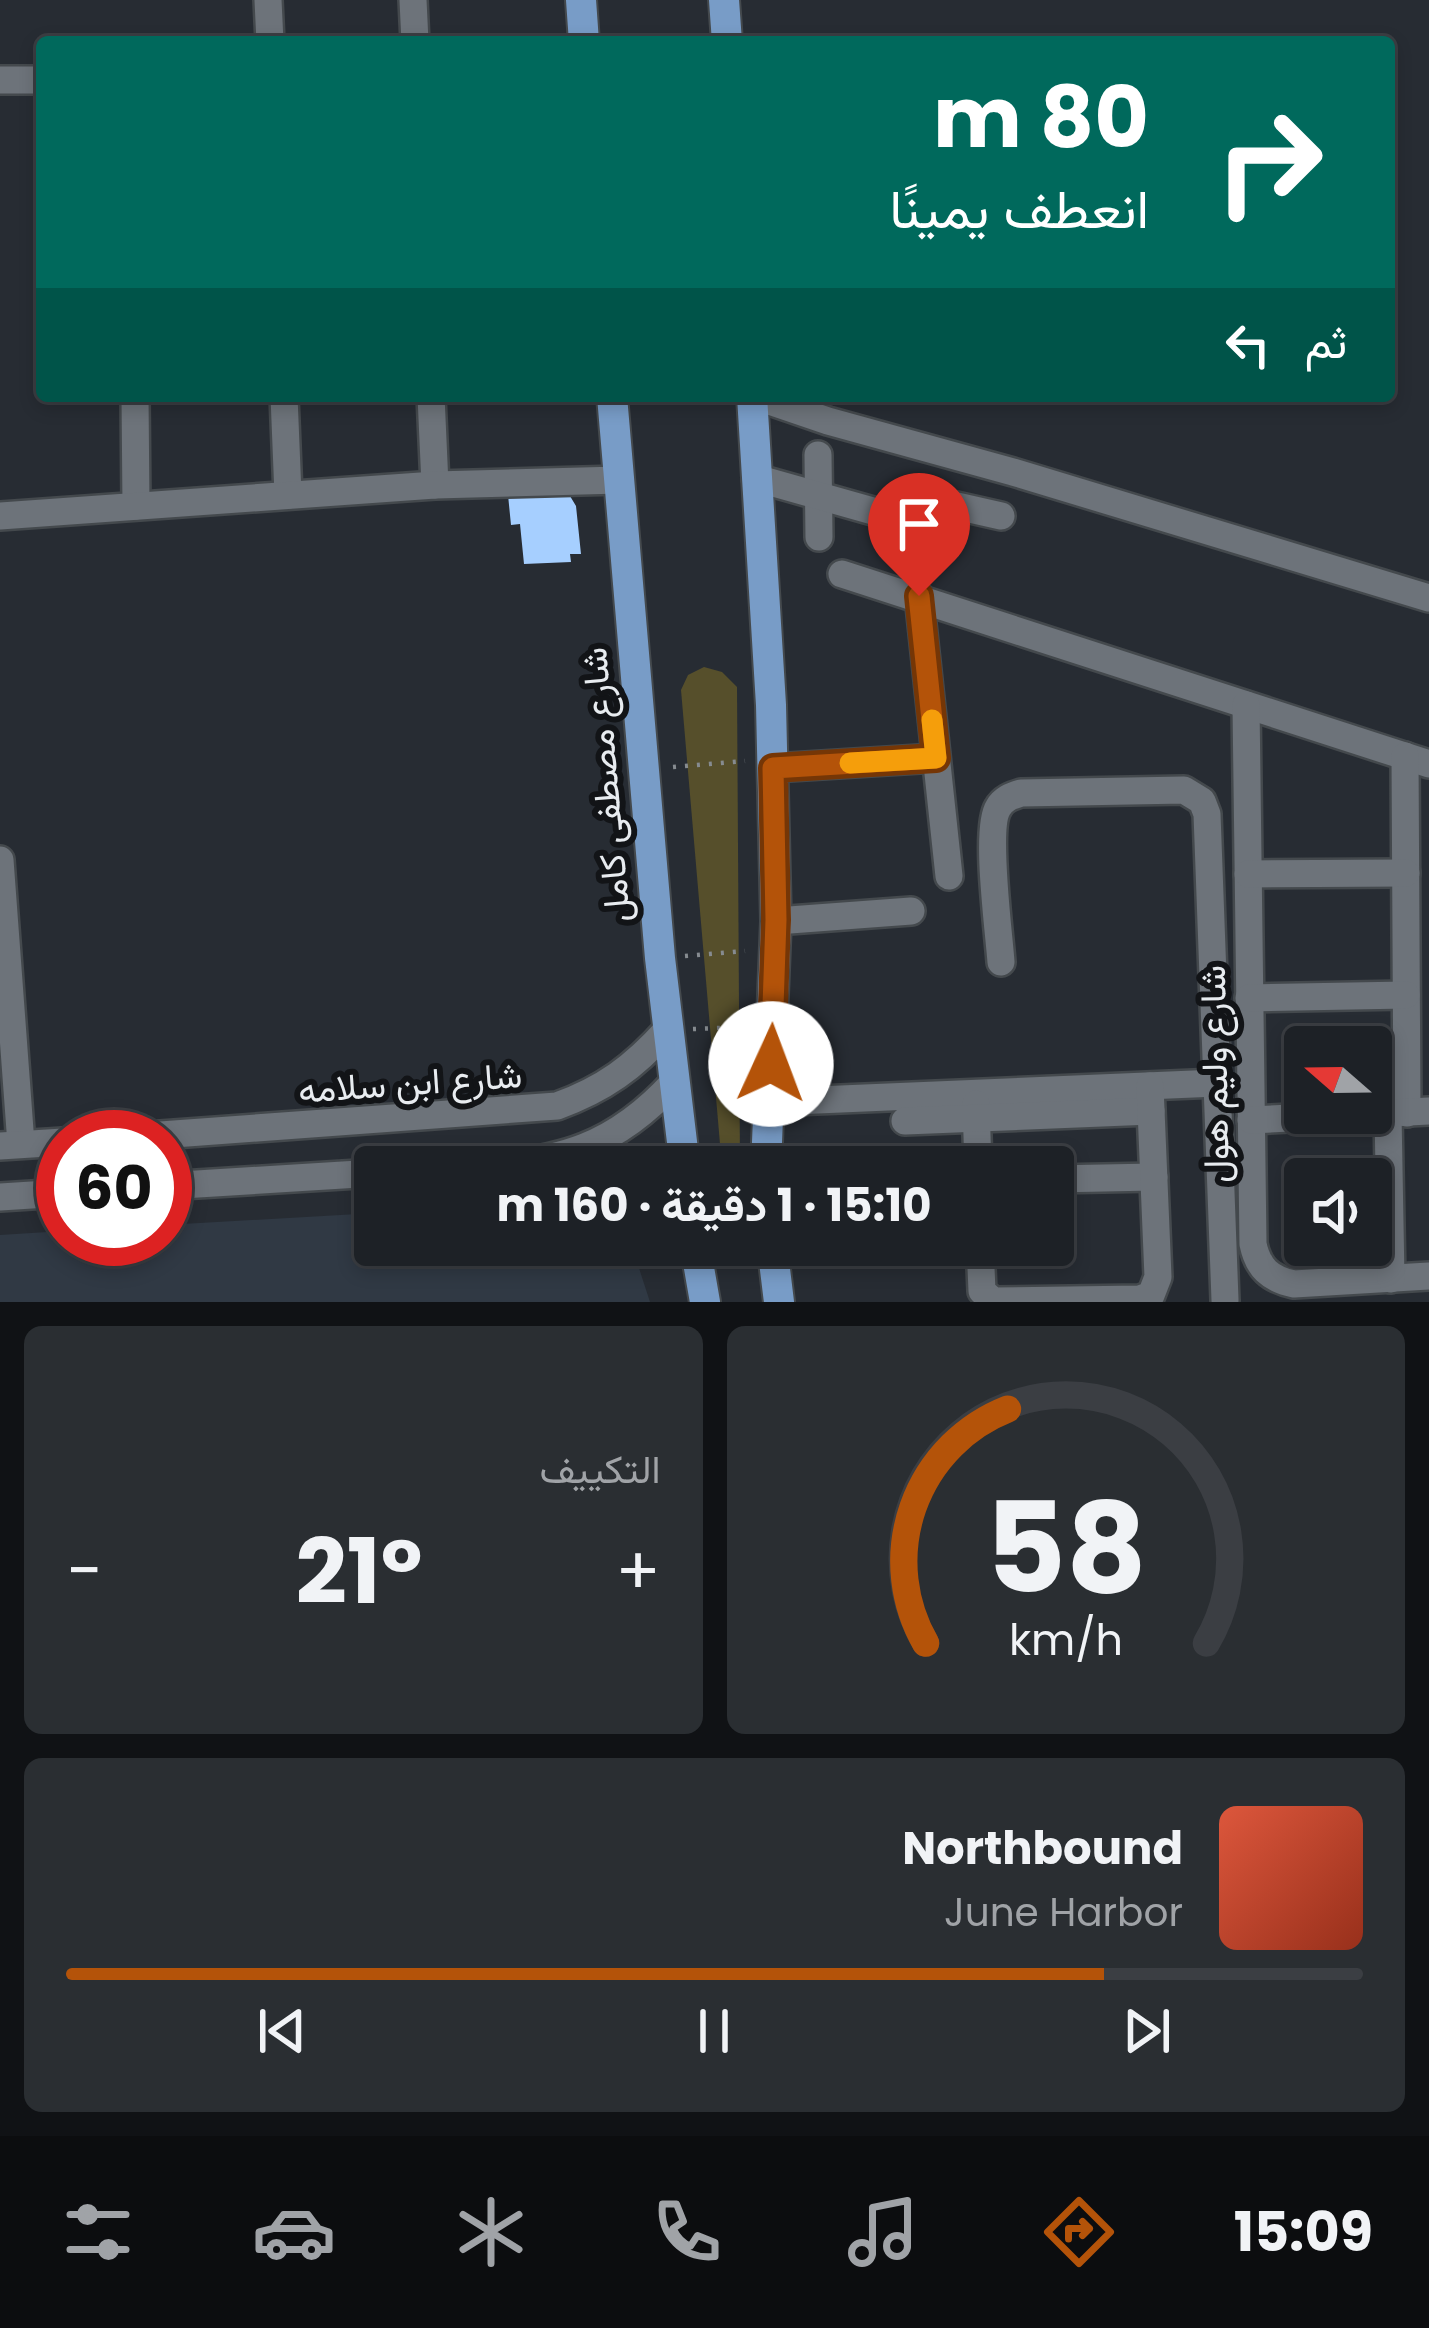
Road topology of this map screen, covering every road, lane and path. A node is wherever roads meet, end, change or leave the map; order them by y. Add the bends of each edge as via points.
1 (268, 0) edge
2 (413, 0) edge
3 (581, 0) edge
4 (724, 0) edge
5 (270, 36) edge
6 (415, 36) edge
7 (584, 36) edge
8 (727, 36) edge
9 (0, 80) edge
10 (36, 80) edge
11 (135, 402) edge
12 (284, 402) edge
13 (431, 402) edge
14 (612, 402) edge
15 (754, 402) edge
16 (771, 402) edge
17 (818, 455) dead end
18 (756, 478) junction
19 (619, 480) junction
20 (435, 485) junction
21 (288, 495) junction
22 (818, 496) junction
23 (136, 506) junction
24 (0, 516) edge
25 (1001, 516) dead end
26 (819, 537) dead end
27 (842, 574) dead end
28 (919, 596) junction
29 (1429, 598) edge
30 (1246, 705) junction
31 (936, 758) junction
32 (1417, 760) edge
33 (773, 764) junction
34 (643, 769) junction
35 (0, 860) edge
36 (1406, 872) junction
37 (1248, 874) junction
38 (949, 876) dead end
39 (911, 911) dead end
40 (776, 934) junction
41 (660, 958) junction
42 (1001, 962) dead end
43 (1406, 995) junction
44 (1249, 998) junction
45 (772, 1026) junction
46 (667, 1030) junction
47 (674, 1082) junction
48 (1217, 1083) junction
49 (1151, 1098) junction
50 (770, 1102) junction
51 (976, 1106) junction
52 (1408, 1113) edge
53 (905, 1120) dead end
54 (1251, 1120) junction
55 (192, 1133) edge
56 (10, 1145) edge
57 (590, 1146) edge
58 (682, 1146) edge
59 (767, 1146) edge
60 (977, 1146) edge
61 (354, 1174) edge
62 (1154, 1177) junction
63 (1074, 1179) edge
64 (192, 1184) edge
65 (36, 1195) edge
66 (0, 1197) edge
67 (695, 1266) edge
68 (699, 1266) edge
69 (764, 1266) edge
70 (771, 1266) edge
71 (981, 1266) edge
72 (1429, 1276) edge
73 (1391, 1279) junction
74 (1225, 1300) edge
75 (696, 1302) edge
76 (705, 1302) edge
77 (760, 1302) edge
78 (779, 1302) edge

1 - 5 street
2 - 6 street
3 - 7 main road
4 - 8 main road
9 - 10 street
11 - 23 street
12 - 21 street
13 - 20 street
14 - 19 main road, شارع مصطفى كامل
15 - 18 main road
16 - 29 street
17 - 22 street
18 - 22 street
18 - 33 main road
19 - 20 street
19 - 34 main road, شارع مصطفى كامل
20 - 21 street
21 - 23 street
22 - 25 street via 910,520 939,502
22 - 26 street
23 - 24 street
27 - 28 street
28 - 30 street
28 - 31 street
30 - 32 street
30 - 37 street, شارع وليم هول
31 - 33 street
31 - 38 street
32 - 36 street
33 - 34 path
33 - 40 main road
34 - 41 main road, شارع مصطفى كامل
35 - 56 street
36 - 37 street
36 - 43 street
37 - 44 street, شارع وليم هول
39 - 40 street
40 - 41 path
40 - 45 main road
41 - 46 main road, شارع مصطفى كامل
42 - 48 street via 993,831 1007,798 1191,791 1207,814
43 - 44 street
43 - 52 street
44 - 54 street, شارع وليم هول
45 - 46 path
45 - 50 main road
46 - 47 main road, شارع مصطفى كامل
46 - 55 street, شارع ابن سلامه via 600,1090 557,1106
47 - 57 street via 639,1117
47 - 58 main road, شارع مصطفى كامل
48 - 49 street
48 - 74 street
49 - 51 street
49 - 62 street
50 - 51 street
50 - 59 main road
51 - 53 street
51 - 60 street
52 - 54 street
52 - 73 street
54 - 73 street, شارع وليم هول via 1252,1244 1264,1271 1294,1284
61 - 64 street
62 - 63 street
62 - 71 street via 1158,1277 1151,1295 993,1301 982,1291
65 - 66 street
67 - 75 main road
68 - 76 main road
69 - 77 main road
70 - 78 main road
72 - 73 street, شارع وليم هول

